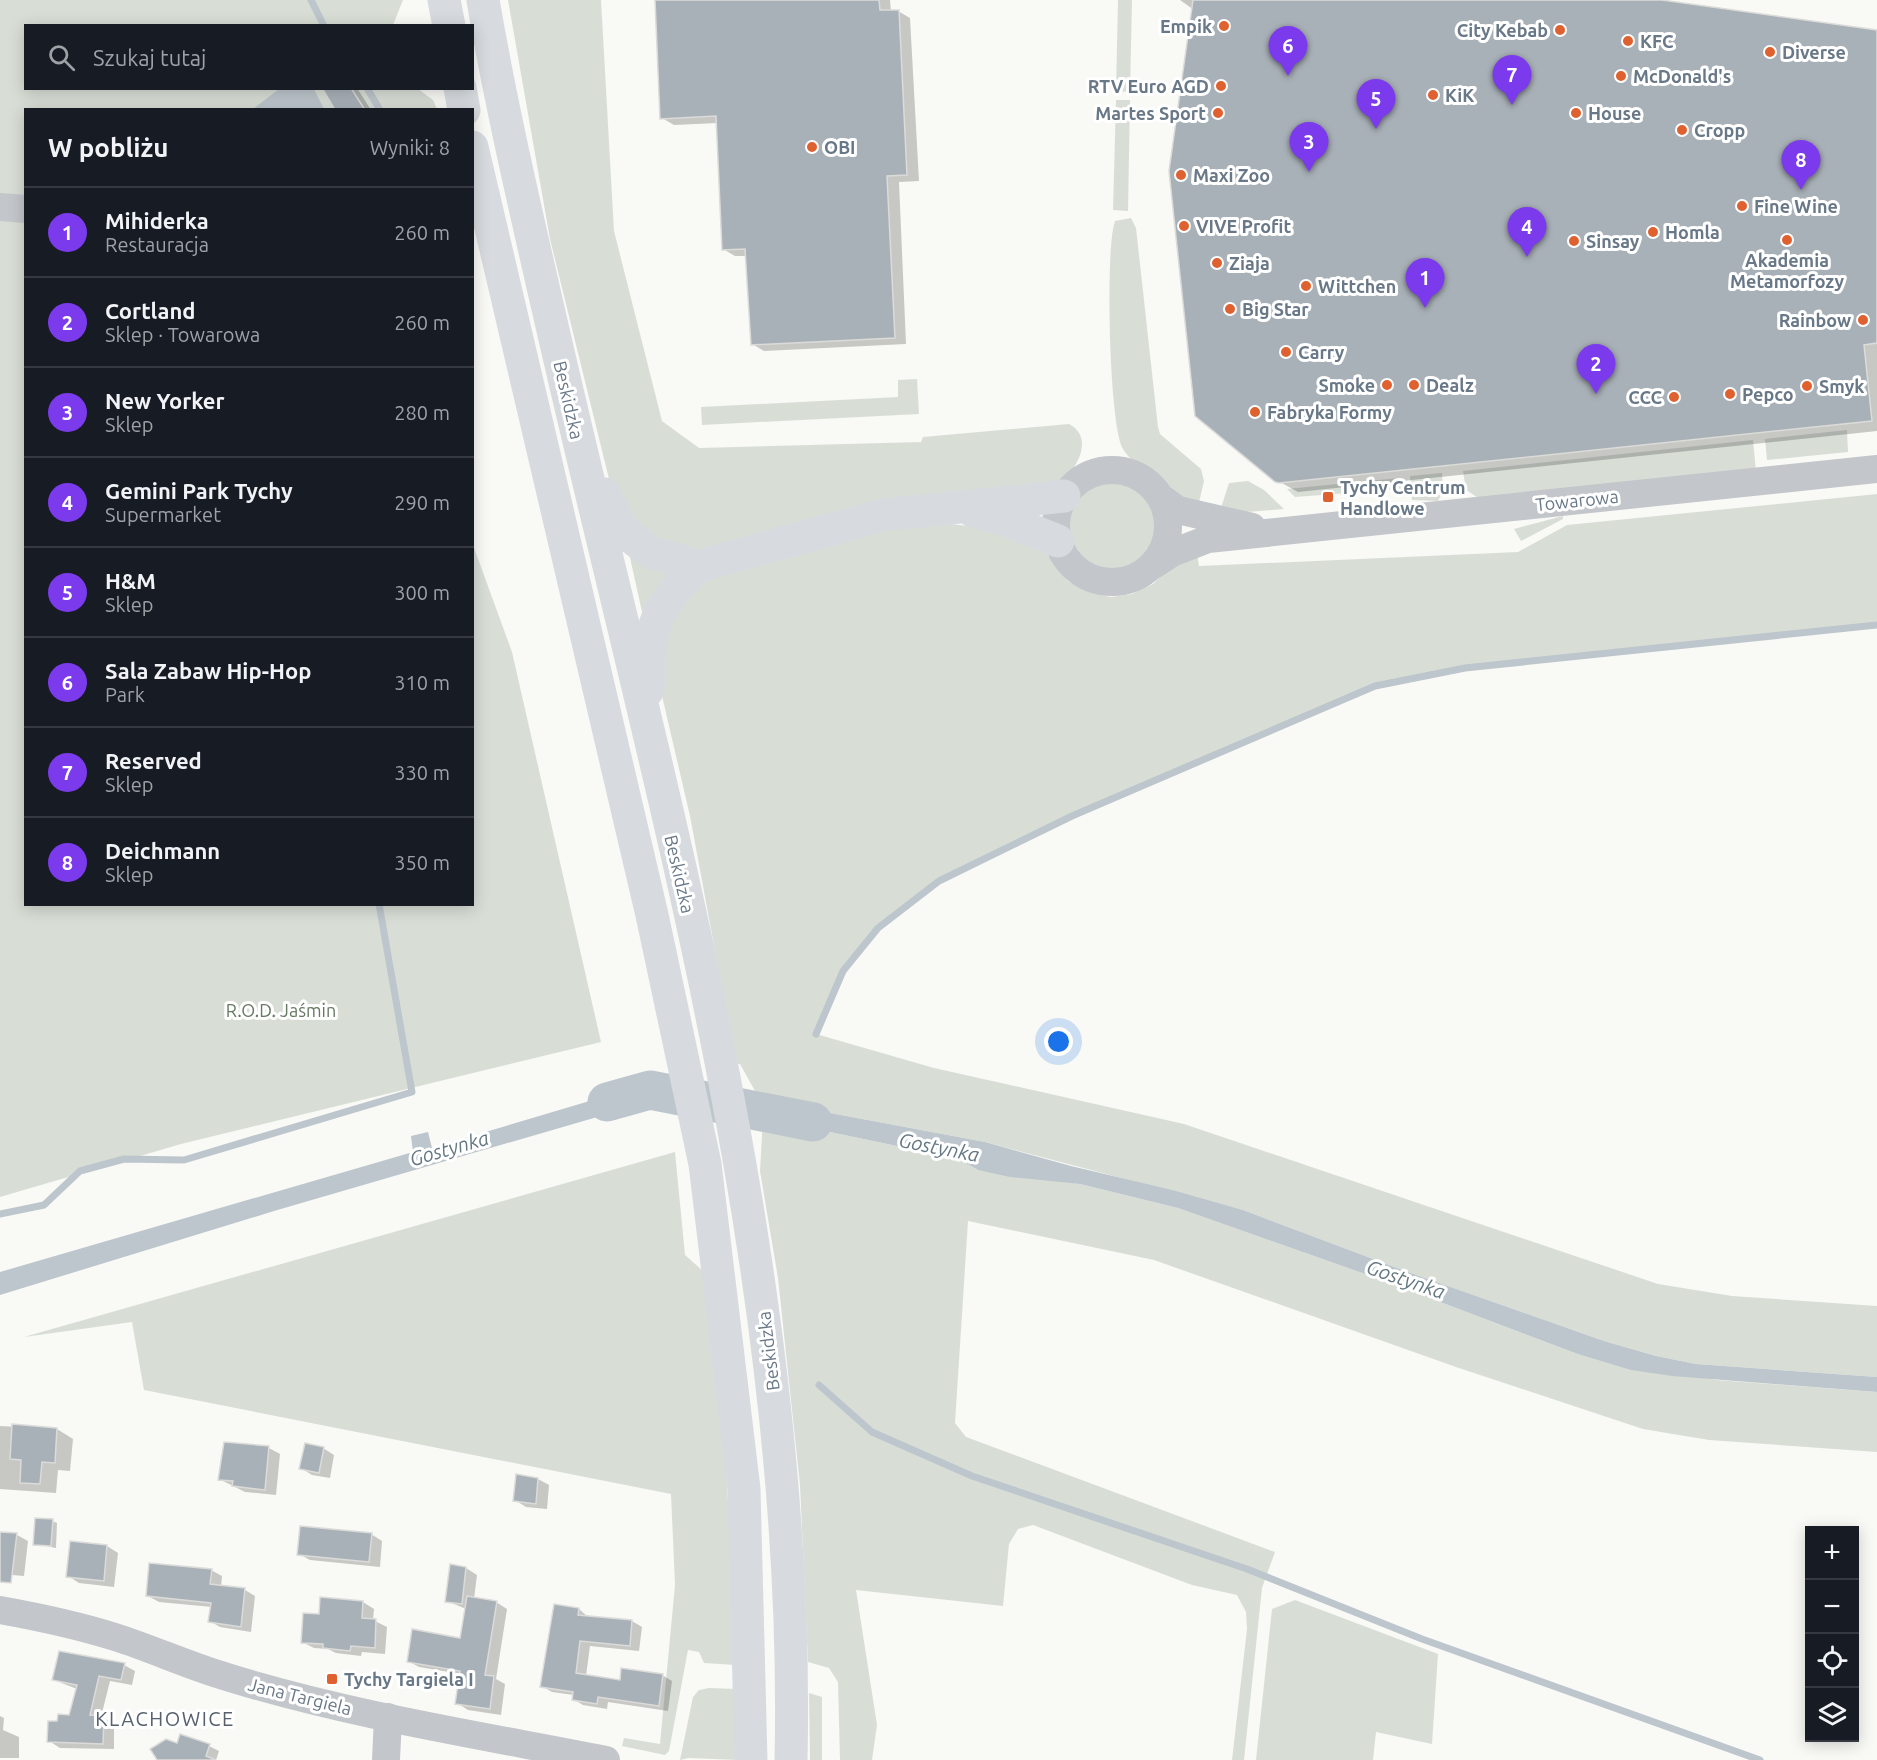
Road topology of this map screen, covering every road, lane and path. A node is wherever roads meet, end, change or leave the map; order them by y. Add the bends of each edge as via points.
1 (444, 0) edge
2 (483, 0) edge
3 (448, 24) edge
4 (460, 90) edge
5 (464, 108) edge
6 (474, 156) edge
7 (0, 207) edge
8 (24, 209) edge
9 (579, 446) junction
10 (1877, 469) edge
11 (1064, 496) junction
12 (1160, 497) junction
13 (960, 507) junction
14 (1278, 533) junction
15 (1058, 541) junction
16 (699, 566) junction
17 (1152, 566) junction
18 (648, 734) junction
19 (0, 1610) edge
20 (388, 1717) junction
21 (387, 1760) edge
22 (606, 1760) edge
23 (751, 1760) edge
24 (791, 1760) edge

1 - 3 main road
2 - 9 main road, Beskidzka
4 - 5 main road
6 - 23 main road, Beskidzka via 705,1164 744,1489
7 - 8 street
9 - 16 main road via 622,530 650,552
9 - 18 main road, Beskidzka
10 - 14 street, Towarowa
11 - 12 street via 1078,480 1095,472 1114,470 1132,473
11 - 13 main road
11 - 15 street via 1057,510
12 - 14 street, Towarowa via 1178,510
12 - 17 street via 1167,514 1168,533 1163,551
13 - 15 main road
13 - 16 main road via 858,520
14 - 17 street, Towarowa via 1200,541
15 - 17 street via 1070,566 1100,582 1137,577
16 - 18 main road via 661,608 652,630
18 - 24 main road, Beskidzka via 742,1172 764,1314 789,1595
19 - 20 street, Jana Targiela via 49,1618 116,1637 227,1677
20 - 21 street
20 - 22 street, Jana Targiela

